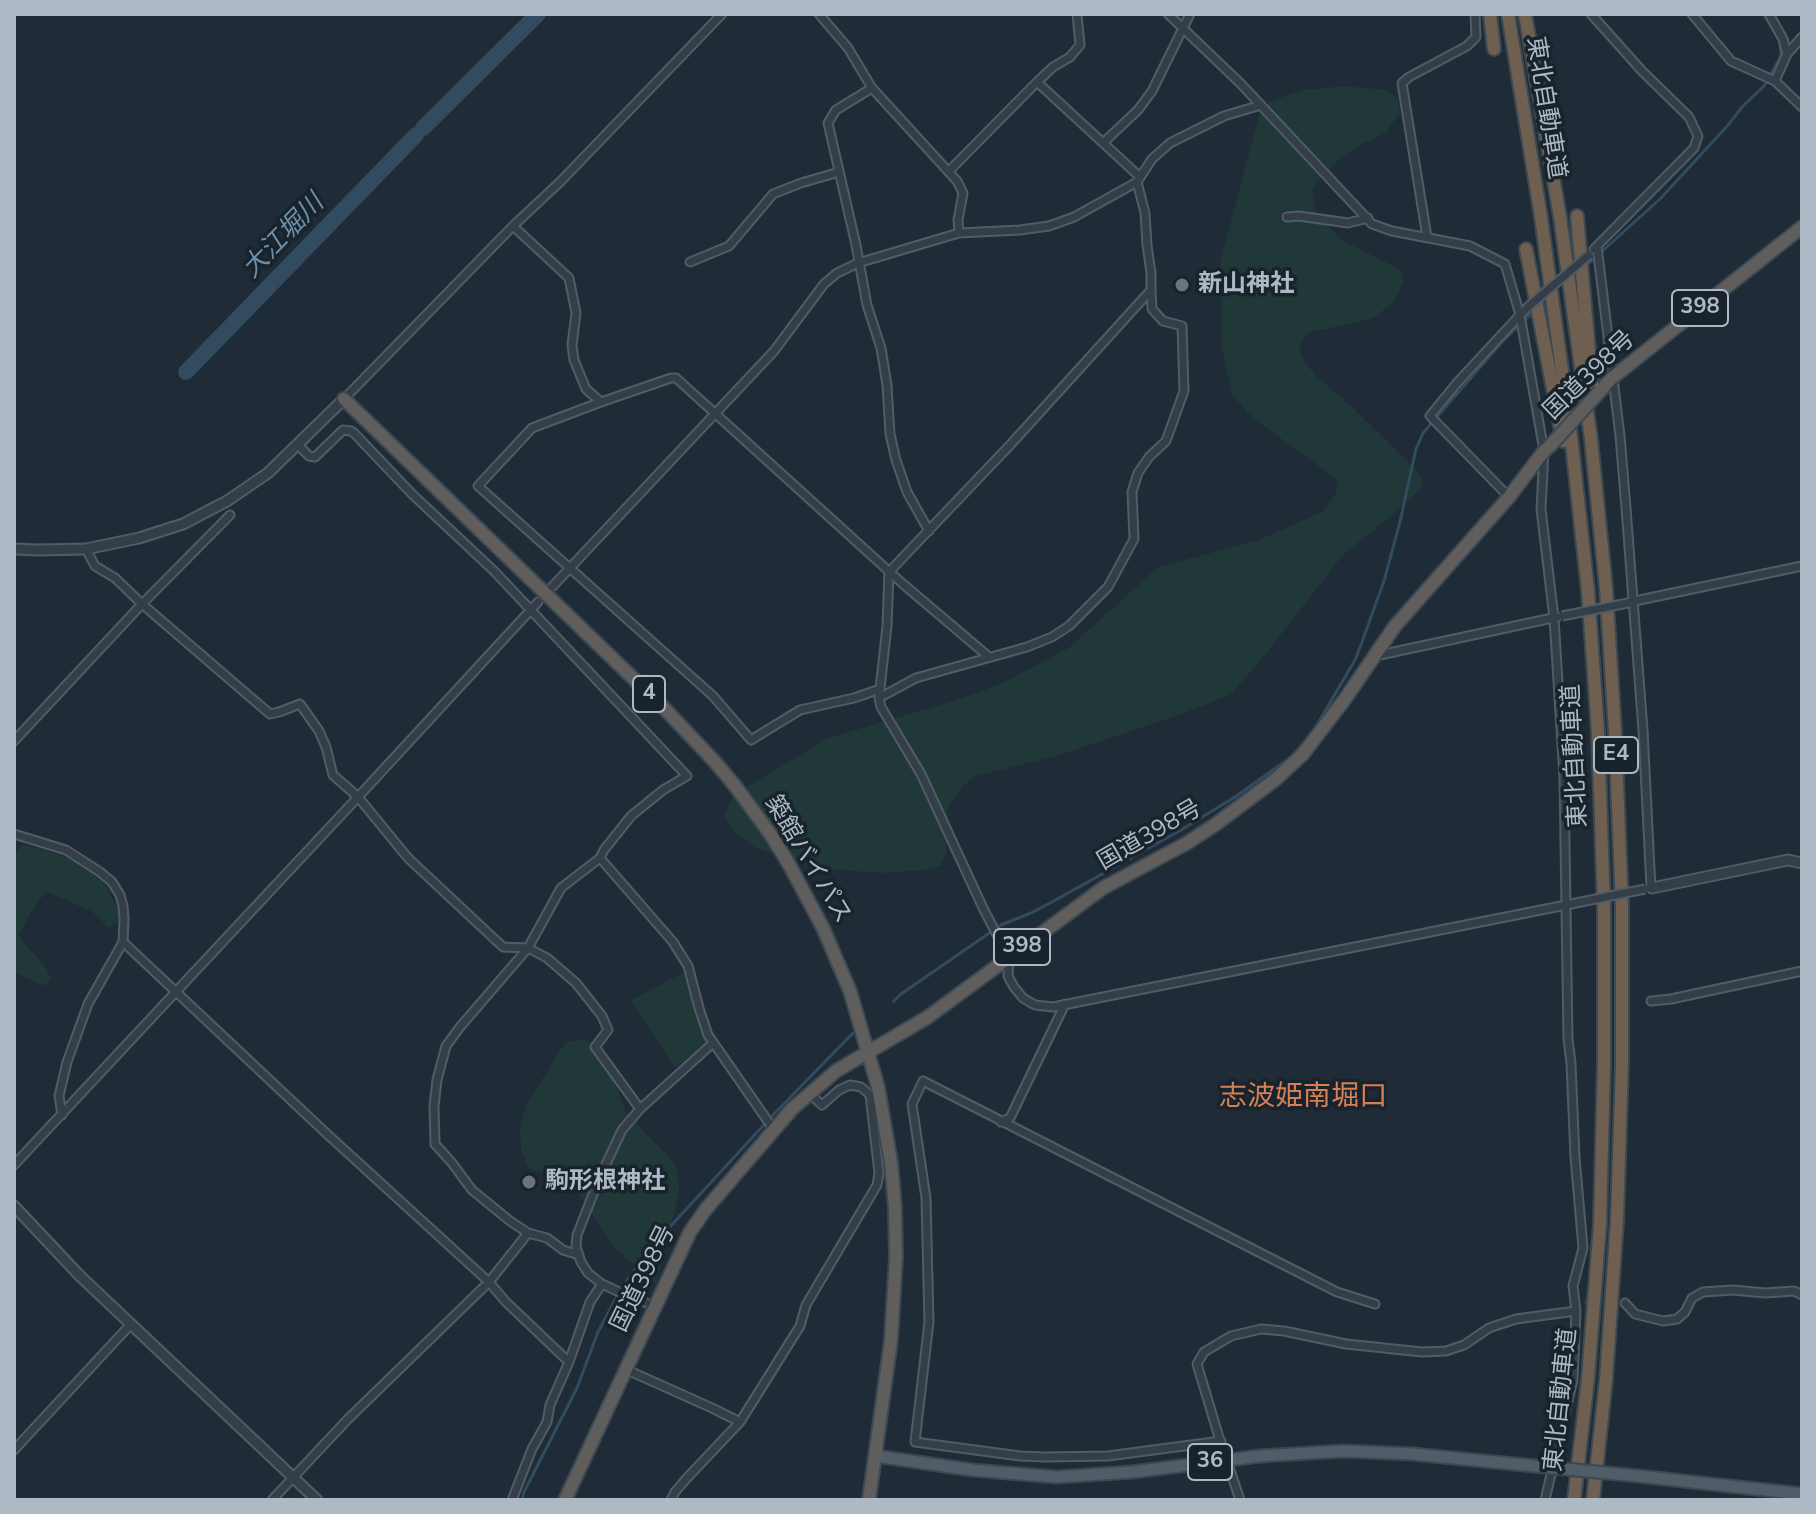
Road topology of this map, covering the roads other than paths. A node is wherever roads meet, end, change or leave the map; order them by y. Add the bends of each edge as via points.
1 (722, 14) edge
2 (819, 14) edge
3 (1077, 14) edge
4 (1168, 14) edge
5 (1190, 14) edge
6 (1475, 14) edge
7 (1490, 14) edge
8 (1508, 14) edge
9 (1525, 14) edge
10 (1591, 14) edge
11 (1692, 14) edge
12 (1769, 14) edge
13 (1183, 27) junction
14 (1802, 37) edge
15 (1494, 49) dead end
16 (1787, 54) junction
17 (1774, 80) junction
18 (1037, 82) junction
19 (872, 88) junction
20 (1261, 105) junction
21 (1802, 107) edge
22 (1104, 142) junction
23 (949, 171) junction
24 (839, 172) junction
25 (1139, 179) junction
26 (1577, 216) dead end
27 (1287, 217) dead end
28 (1368, 218) junction
29 (513, 226) junction
30 (1802, 227) edge
31 (959, 233) junction
32 (1427, 237) junction
33 (1597, 246) junction
34 (1526, 249) dead end
35 (690, 262) dead end
36 (858, 263) junction
37 (1151, 290) junction
38 (1521, 317) junction
39 (1612, 378) junction
40 (344, 399) junction
41 (601, 402) junction
42 (713, 414) junction
43 (298, 445) junction
44 (1547, 449) junction
45 (1509, 497) junction
46 (1598, 497) junction
47 (230, 515) dead end
48 (1581, 522) junction
49 (929, 531) junction
50 (14, 549) edge
51 (86, 549) junction
52 (1802, 566) edge
53 (569, 568) junction
54 (889, 572) junction
55 (552, 587) dead end
56 (538, 602) dead end
57 (1631, 602) junction
58 (142, 604) junction
59 (529, 611) junction
60 (1558, 617) junction
61 (1375, 656) junction
62 (989, 657) junction
63 (880, 694) junction
64 (14, 741) edge
65 (358, 797) junction
66 (14, 834) edge
67 (600, 858) junction
68 (1802, 863) edge
69 (1649, 889) junction
70 (1568, 904) junction
71 (123, 942) junction
72 (528, 948) junction
73 (1009, 958) junction
74 (1802, 971) edge
75 (177, 991) junction
76 (1651, 1001) dead end
77 (1065, 1004) junction
78 (713, 1043) junction
79 (869, 1052) junction
80 (809, 1093) junction
81 (640, 1109) junction
82 (62, 1115) junction
83 (1001, 1122) junction
84 (772, 1127) junction
85 (14, 1165) edge
86 (14, 1206) edge
87 (528, 1233) junction
88 (579, 1255) junction
89 (489, 1282) junction
90 (602, 1284) junction
91 (1802, 1295) edge
92 (1575, 1299) junction
93 (1585, 1301) tunnel mouth
94 (1625, 1303) tunnel mouth
95 (1375, 1304) dead end
96 (654, 1307) junction
97 (1576, 1311) junction
98 (131, 1324) junction
99 (569, 1362) junction
100 (625, 1369) junction
101 (740, 1422) junction
102 (1221, 1441) junction
103 (14, 1450) edge
104 (1224, 1454) dead end
105 (876, 1456) junction
106 (1229, 1467) dead end
107 (293, 1478) junction
108 (1802, 1494) edge
109 (272, 1500) edge
110 (317, 1500) edge
111 (512, 1500) edge
112 (565, 1500) edge
113 (671, 1500) edge
114 (869, 1500) edge
115 (1240, 1500) edge
116 (1545, 1500) edge
117 (1574, 1500) edge
118 (1593, 1500) edge

1 - 29 street
2 - 19 street
3 - 18 street via 1080,45
4 - 13 street
5 - 13 street
6 - 32 street via 1476,37 1467,46 1402,83
7 - 15 highway
8 - 48 highway, 東北自動車道 / E4 via 1559,338
9 - 46 highway, 東北自動車道 / E4 via 1560,217
10 - 33 street via 1689,117 1698,136 1694,148
11 - 17 street via 1731,61
12 - 16 street
13 - 20 street
13 - 22 street via 1152,91
14 - 16 street
16 - 17 street
17 - 21 street
18 - 22 street
18 - 23 street
19 - 23 street
19 - 24 street via 836,110 828,123
20 - 25 street via 1224,116 1170,143
20 - 28 street
22 - 25 street
23 - 31 street via 963,193
24 - 35 street via 773,194 729,246
24 - 36 street
25 - 31 street via 1049,226
25 - 37 street
26 - 46 highway
27 - 28 street via 1348,223
28 - 32 street via 1392,231
29 - 40 street
29 - 41 street via 569,278 576,313 574,360 586,389
30 - 39 highway, 国道398号 / 398
31 - 36 street
32 - 38 street via 1470,246 1505,264
33 - 38 street, bridge
33 - 39 street
34 - 48 highway
36 - 42 street via 824,284 774,351
36 - 49 street via 881,348 896,460
37 - 49 street
37 - 62 street via 1152,309 1163,321 1182,326 1184,391 1166,441 1138,473 1132,492 1134,539 1108,587 1069,626 1027,647
38 - 44 street
38 - 45 street via 1430,416
39 - 44 highway, 国道398号 / 398, bridge
39 - 57 street
40 - 43 street
40 - 79 highway, 築館バイパス / 4 via 665,709 736,787 771,835 823,928
41 - 42 street via 676,378
41 - 53 street via 532,428 478,486
42 - 53 street
42 - 54 street
43 - 51 street via 247,488 183,524
43 - 59 street via 315,457 340,432 351,431
44 - 45 highway, 国道398号 / 398
44 - 60 street via 1541,509
45 - 61 highway, 国道398号 / 398 via 1395,626
46 - 118 highway, 東北自動車道 / E4 via 1615,731 1622,1063 1617,1220
47 - 58 street
48 - 117 highway, 東北自動車道 / E4 via 1598,732 1604,1063 1600,1224
49 - 54 street
50 - 51 street
51 - 58 street via 95,566
52 - 57 street
53 - 55 street
53 - 63 street via 713,696 751,740 800,710
54 - 62 street
54 - 63 street
56 - 59 street
57 - 60 street, bridge
57 - 69 street
58 - 64 street
58 - 65 street via 270,714 300,704 319,731 333,775
59 - 65 street
59 - 67 street via 687,776 631,816
60 - 61 street
60 - 70 street
61 - 73 highway, 国道398号 / 398 via 1303,754 1276,779 1187,843 1103,888
62 - 63 street
63 - 73 street via 881,707 921,774
65 - 72 street via 408,858 503,947
65 - 75 street
66 - 71 street via 66,850 112,882 123,906
67 - 72 street via 561,888
67 - 78 street via 688,966
68 - 69 street via 1788,860
69 - 70 street, bridge
70 - 77 street
70 - 92 street via 1568,1039 1583,1248
71 - 75 street
71 - 82 street via 88,1004 67,1062 59,1096
72 - 81 street via 576,983 602,1016 608,1030 595,1047
72 - 87 street via 446,1046 437,1080 434,1130 435,1144 472,1190
73 - 77 street via 1008,976 1023,998 1035,1005
73 - 79 highway, 国道398号 / 398
74 - 76 street
75 - 82 street
75 - 89 street
77 - 83 street via 1010,1118
78 - 81 street
78 - 84 street
79 - 80 highway, 国道398号 / 398
79 - 105 highway, 築館バイパス / 4 via 891,1162 896,1257
80 - 84 highway, 国道398号 / 398
80 - 101 street via 822,1105 850,1085 870,1095 877,1185
81 - 88 street via 622,1130 599,1179 577,1235
82 - 85 street
83 - 95 street via 1337,1292
83 - 102 street via 923,1081 912,1104 926,1198 929,1322 915,1442 1045,1457 1108,1456
84 - 96 highway, 国道398号 / 398 via 690,1232
86 - 98 street
87 - 88 street
87 - 89 street
88 - 90 street via 588,1273
89 - 99 street
89 - 107 street
90 - 96 street
90 - 99 street via 590,1302
91 - 94 street via 1703,1292 1677,1319 1663,1321 1635,1314
92 - 93 street
92 - 97 street
96 - 100 highway, 国道398号 / 398
97 - 102 street via 1516,1319 1446,1351 1346,1344 1261,1329 1231,1336 1204,1352 1197,1364
97 - 116 street via 1573,1380
98 - 103 street
98 - 107 street
99 - 111 street
100 - 101 street
100 - 112 highway, 国道398号 / 398
101 - 113 street
102 - 104 street
105 - 108 main road, 36, bridge via 1057,1477 1309,1451 1376,1452
105 - 114 highway, 築館バイパス / 4
106 - 115 street
107 - 109 street
107 - 110 street

